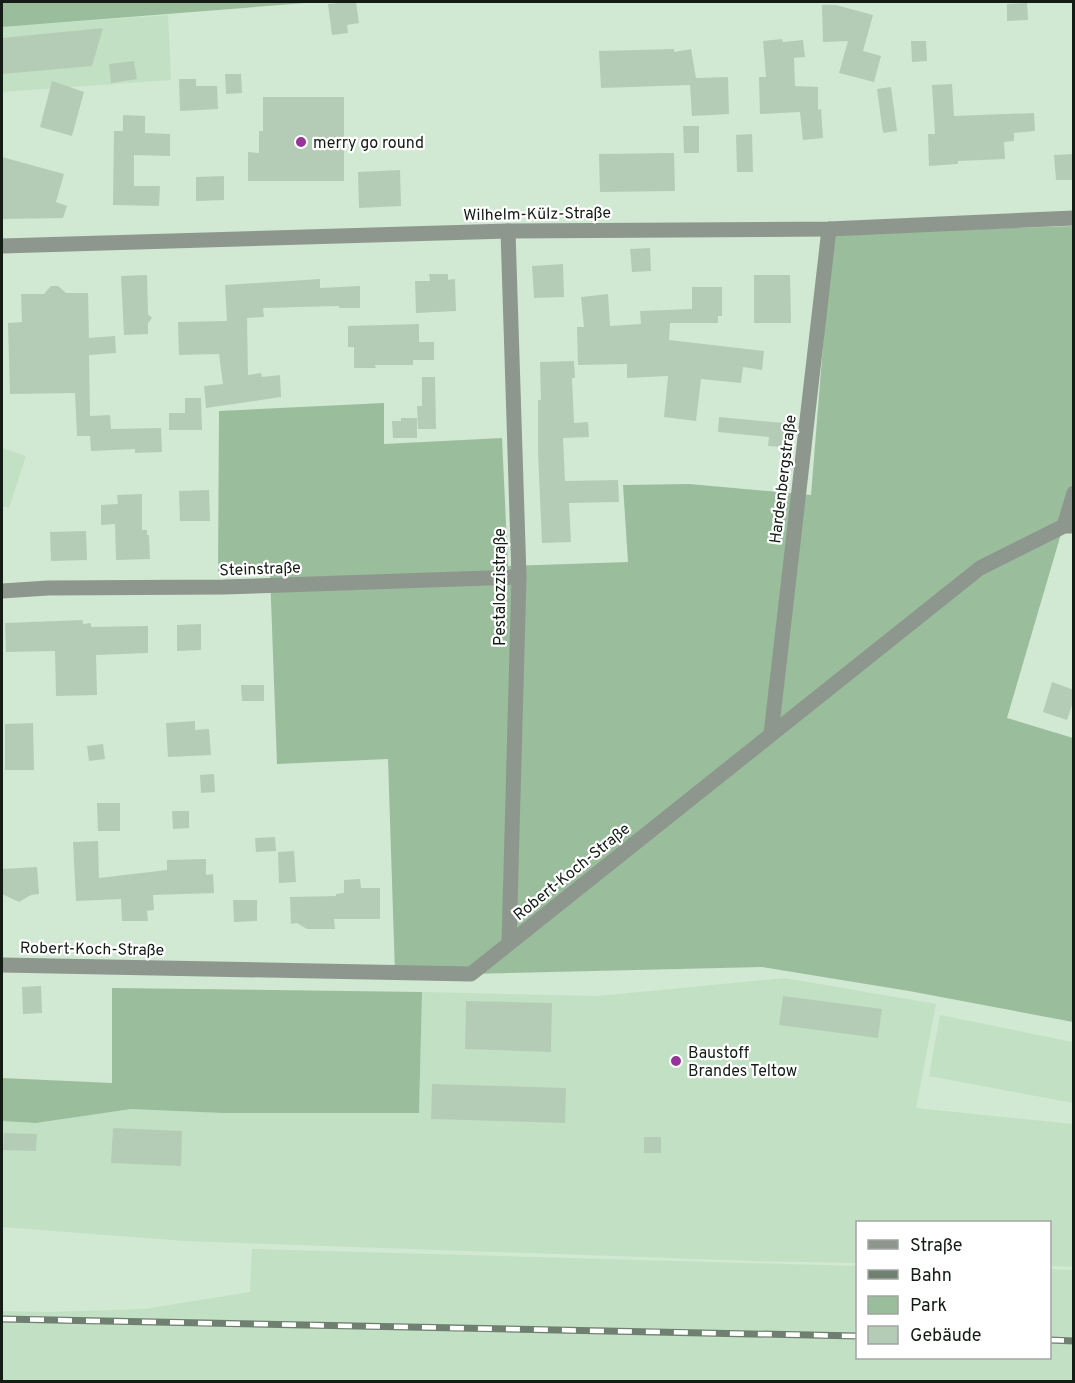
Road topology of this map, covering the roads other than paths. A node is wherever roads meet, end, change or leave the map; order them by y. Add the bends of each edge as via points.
1 (1074, 218) edge
2 (829, 229) junction
3 (508, 231) junction
4 (2, 246) edge
5 (1074, 493) edge
6 (1069, 526) edge
7 (519, 577) junction
8 (2, 591) edge
9 (771, 734) junction
10 (509, 943) junction
11 (2, 964) edge

1 - 2 street, Wilhelm-Külz-Straße
2 - 3 street, Wilhelm-Külz-Straße
2 - 9 street, Hardenbergstraße
3 - 4 street, Wilhelm-Külz-Straße
3 - 7 street, Pestalozzistraße
5 - 6 street
6 - 9 street, Robert-Koch-Straße via 980,568
7 - 8 street, Steinstraße
7 - 10 street, Pestalozzistraße
9 - 10 street, Robert-Koch-Straße
10 - 11 street, Robert-Koch-Straße via 471,974

